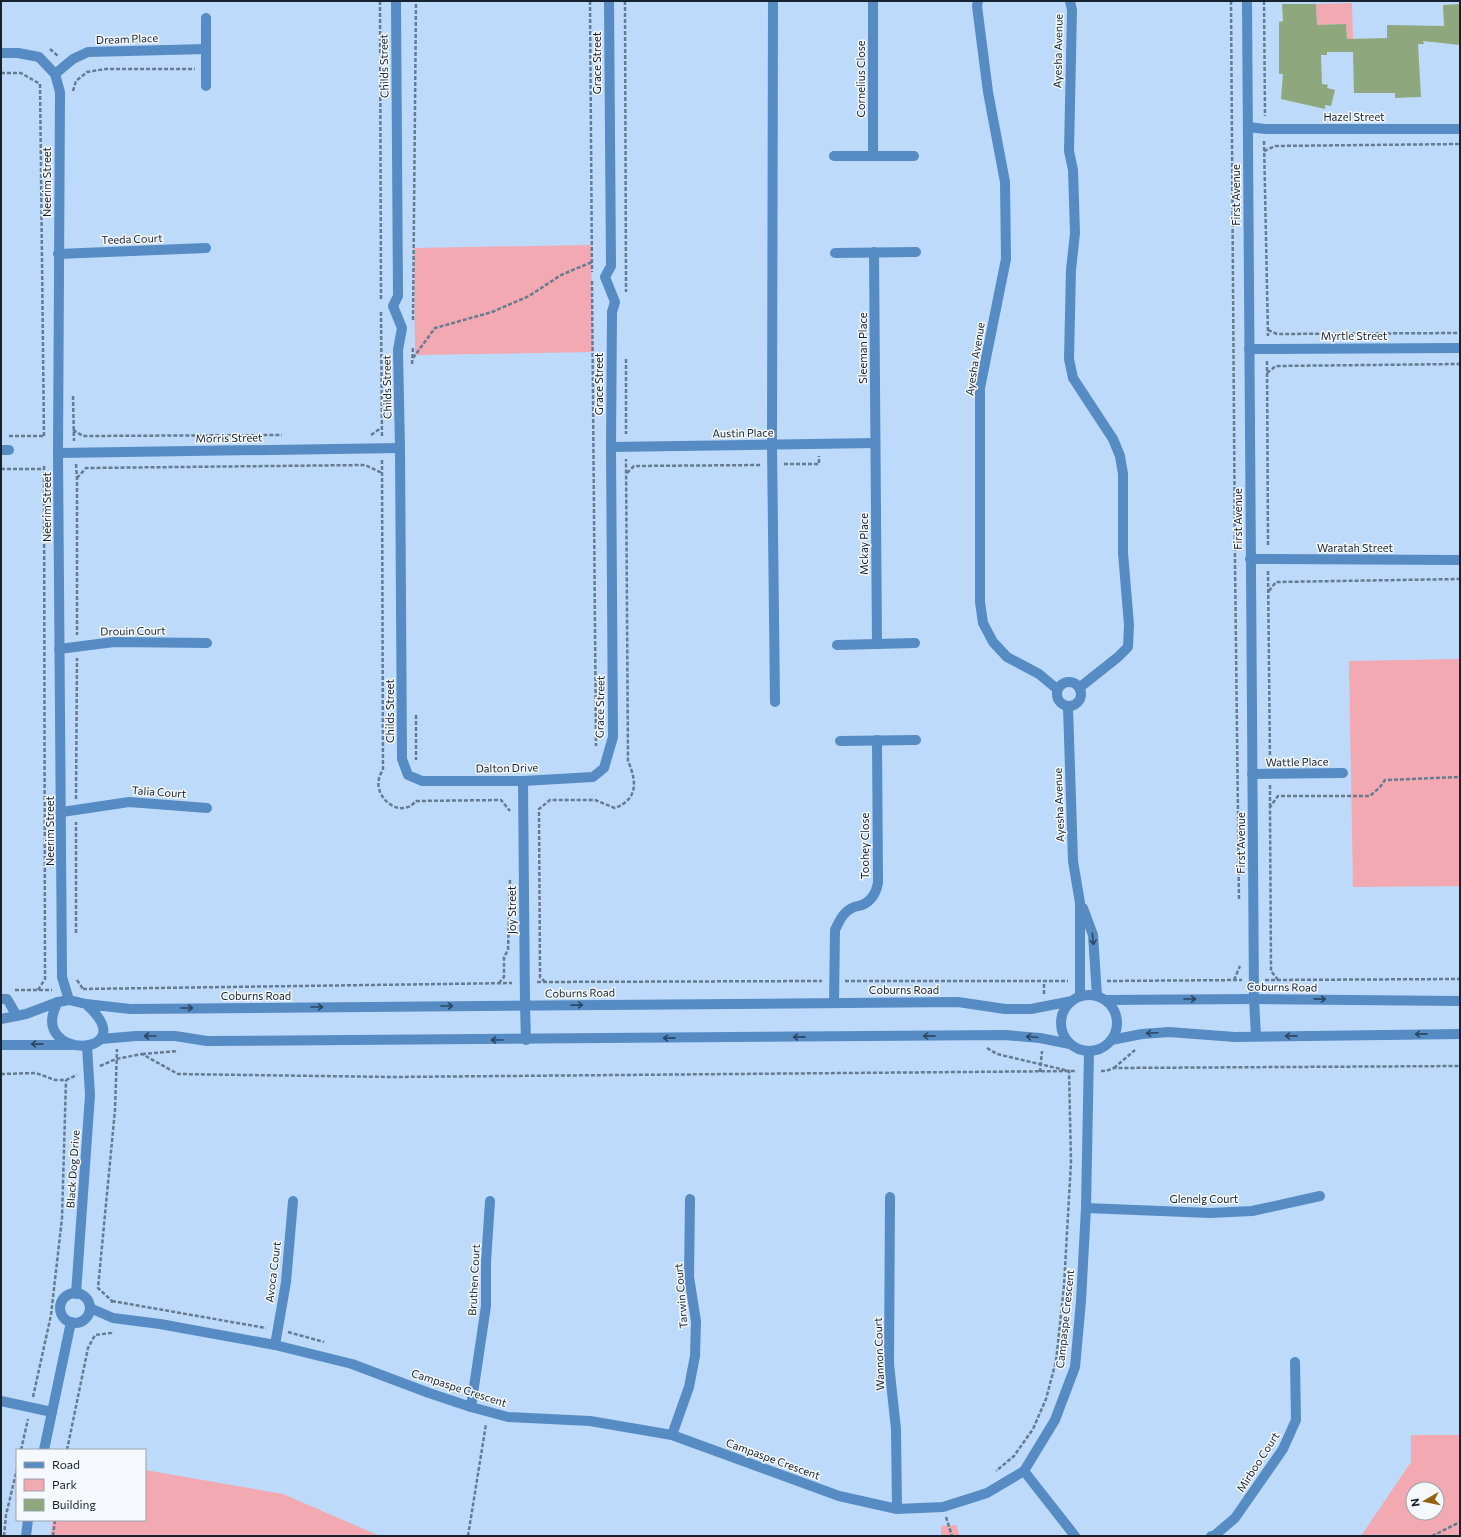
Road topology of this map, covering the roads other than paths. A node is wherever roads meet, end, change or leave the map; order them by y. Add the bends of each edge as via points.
1 (396, 1) edge
2 (609, 1) edge
3 (773, 1) edge
4 (873, 1) edge
5 (978, 1) edge
6 (1070, 1) edge
7 (1247, 1) edge
8 (206, 18) dead end
9 (206, 49) junction
10 (1, 53) edge
11 (55, 74) junction
12 (206, 86) dead end
13 (1248, 127) junction
14 (1460, 129) edge
15 (834, 156) dead end
16 (874, 156) junction
17 (914, 156) dead end
18 (206, 248) dead end
19 (874, 252) junction
20 (916, 252) dead end
21 (835, 253) dead end
22 (58, 254) junction
23 (1460, 348) edge
24 (1249, 349) junction
25 (875, 443) junction
26 (772, 444) junction
27 (611, 446) junction
28 (400, 448) junction
29 (58, 453) junction
30 (1250, 559) junction
31 (1460, 560) edge
32 (207, 643) dead end
33 (915, 643) dead end
34 (877, 644) junction
35 (837, 645) dead end
36 (59, 649) junction
37 (1079, 688) junction
38 (1057, 689) junction
39 (775, 702) dead end
40 (1068, 707) junction
41 (877, 740) junction
42 (916, 740) dead end
43 (840, 741) dead end
44 (604, 768) joint
45 (1342, 773) dead end
46 (1252, 774) junction
47 (408, 775) joint
48 (523, 781) junction
49 (207, 808) dead end
50 (62, 812) junction
51 (1080, 903) junction
52 (1101, 998) junction
53 (1, 999) edge
54 (1076, 999) junction
55 (1254, 999) junction
56 (69, 1000) junction
57 (1460, 1001) edge
58 (58, 1002) junction
59 (834, 1002) junction
60 (86, 1004) junction
61 (525, 1006) junction
62 (17, 1016) junction
63 (1, 1019) edge
64 (1460, 1034) edge
65 (1256, 1036) junction
66 (101, 1039) junction
67 (526, 1040) junction
68 (1111, 1040) junction
69 (1070, 1044) junction
70 (1, 1045) edge
71 (74, 1046) junction
72 (87, 1046) junction
73 (1089, 1051) junction
74 (1320, 1196) dead end
75 (890, 1197) dead end
76 (690, 1199) dead end
77 (293, 1201) dead end
78 (490, 1201) dead end
79 (1086, 1208) junction
80 (76, 1294) junction
81 (90, 1308) junction
82 (71, 1322) junction
83 (275, 1345) junction
84 (1295, 1362) dead end
85 (1, 1401) edge
86 (471, 1407) junction
87 (52, 1412) junction
88 (672, 1435) junction
89 (44, 1449) edge
90 (1024, 1471) junction
91 (897, 1509) junction
92 (28, 1521) edge
93 (26, 1536) edge
94 (1075, 1536) edge
95 (1211, 1536) edge

1 - 28 street, Childs Street via 398,296 393,306 402,328 398,350
2 - 27 street, Grace Street via 610,266 605,277 615,302 612,312
3 - 26 street
4 - 16 street, Cornelius Close
5 - 38 street, Ayesha Avenue via 988,92 1005,182 1006,259 980,388 980,602 983,623 993,642 1007,657 1039,674
6 - 37 street, Ayesha Avenue via 1072,10 1069,151 1075,234 1071,270 1069,359 1072,378 1113,439 1120,456 1123,474 1123,553 1129,625 1128,647
7 - 13 street, First Avenue
8 - 9 street
9 - 11 street, Dream Place via 88,52 73,59
9 - 12 street
10 - 11 street, Neerim Street via 39,57
11 - 22 street, Neerim Street via 60,92
13 - 14 street, Hazel Street
13 - 24 street, First Avenue
15 - 16 street
16 - 17 street
18 - 22 street, Teeda Court
19 - 20 street
19 - 21 street
19 - 25 street, Sleeman Place
22 - 29 street, Neerim Street
23 - 24 street, Myrtle Street
24 - 30 street, First Avenue
25 - 26 street, Austin Place
25 - 34 street, Mckay Place
26 - 27 street, Austin Place
26 - 39 street
27 - 44 street, Grace Street via 613,737
28 - 29 street, Morris Street
28 - 47 street, Childs Street via 402,759
29 - 36 street, Neerim Street
30 - 31 street, Waratah Street
30 - 46 street, First Avenue
32 - 36 street, Drouin Court via 114,642
33 - 34 street
34 - 35 street
36 - 50 street, Neerim Street
37 - 38 street via 1070,682 1063,683
37 - 40 street via 1081,695 1078,702
38 - 40 street, Ayesha Avenue via 1058,701
40 - 51 street, Ayesha Avenue via 1073,861
41 - 42 street
41 - 43 street
41 - 59 street, Toohey Close via 878,882 876,893 870,901 852,908 839,920 835,930
44 - 48 street, Dalton Drive via 593,777
45 - 46 street, Wattle Place
46 - 55 street, First Avenue
47 - 48 street, Dalton Drive via 422,781
48 - 61 street, Joy Street
49 - 50 street, Talia Court via 129,802
50 - 56 street, Neerim Street via 62,977
51 -> 52 street, Ayesha Avenue via 1093,935 1096,981
51 - 54 street, Ayesha Avenue via 1080,981
52 - 54 street via 1088,995
52 -> 55 street, Coburns Road
52 - 68 street via 1111,1006 1115,1014 1117,1023
53 - 62 street via 7,999
54 - 59 street, Coburns Road via 1031,1009 1005,1009 958,1002
54 - 69 street via 1065,1008 1062,1017 1064,1036
55 -> 57 street, Coburns Road
55 - 65 street, First Avenue
56 - 58 street
56 - 60 street
58 - 62 street
58 - 71 street via 51,1022 56,1033
61 -> 59 street, Coburns Road
60 -> 61 street, Coburns Road via 148,1009
60 - 66 street via 102,1021 104,1034
61 - 67 street, Joy Street
62 - 63 street
64 -> 65 street
65 -> 68 street via 1169,1032
67 -> 66 street via 207,1041 175,1036
66 - 72 street
69 -> 67 street via 1005,1035
68 - 73 street via 1105,1046
69 - 73 street
71 -> 70 street
71 - 72 street
72 - 80 street, Black Dog Drive via 90,1102
73 - 79 street, Campaspe Crescent
74 - 79 street, Glenelg Court via 1252,1211 1210,1213
75 - 91 street, Wannon Court via 889,1364 896,1429
76 - 88 street, Tarwin Court via 689,1277 696,1321 695,1356 689,1387
77 - 83 street, Avoca Court via 286,1282
78 - 86 street, Bruthen Court via 486,1306
79 - 90 street, Campaspe Crescent via 1081,1301 1074,1367 1055,1420
80 - 81 street via 87,1300
80 - 82 street via 67,1296 61,1303 63,1317
81 - 82 street via 84,1320
81 - 83 street, Campaspe Crescent via 113,1318
82 - 87 street
83 - 86 street, Campaspe Crescent via 352,1364
84 - 95 street, Mirboo Court via 1296,1420 1283,1449 1235,1518
85 - 87 street
86 - 88 street, Campaspe Crescent via 508,1416 590,1421
87 - 89 street
88 - 91 street, Campaspe Crescent via 839,1496
90 - 91 street, Campaspe Crescent via 987,1493 943,1507
90 - 94 street
92 - 93 street

